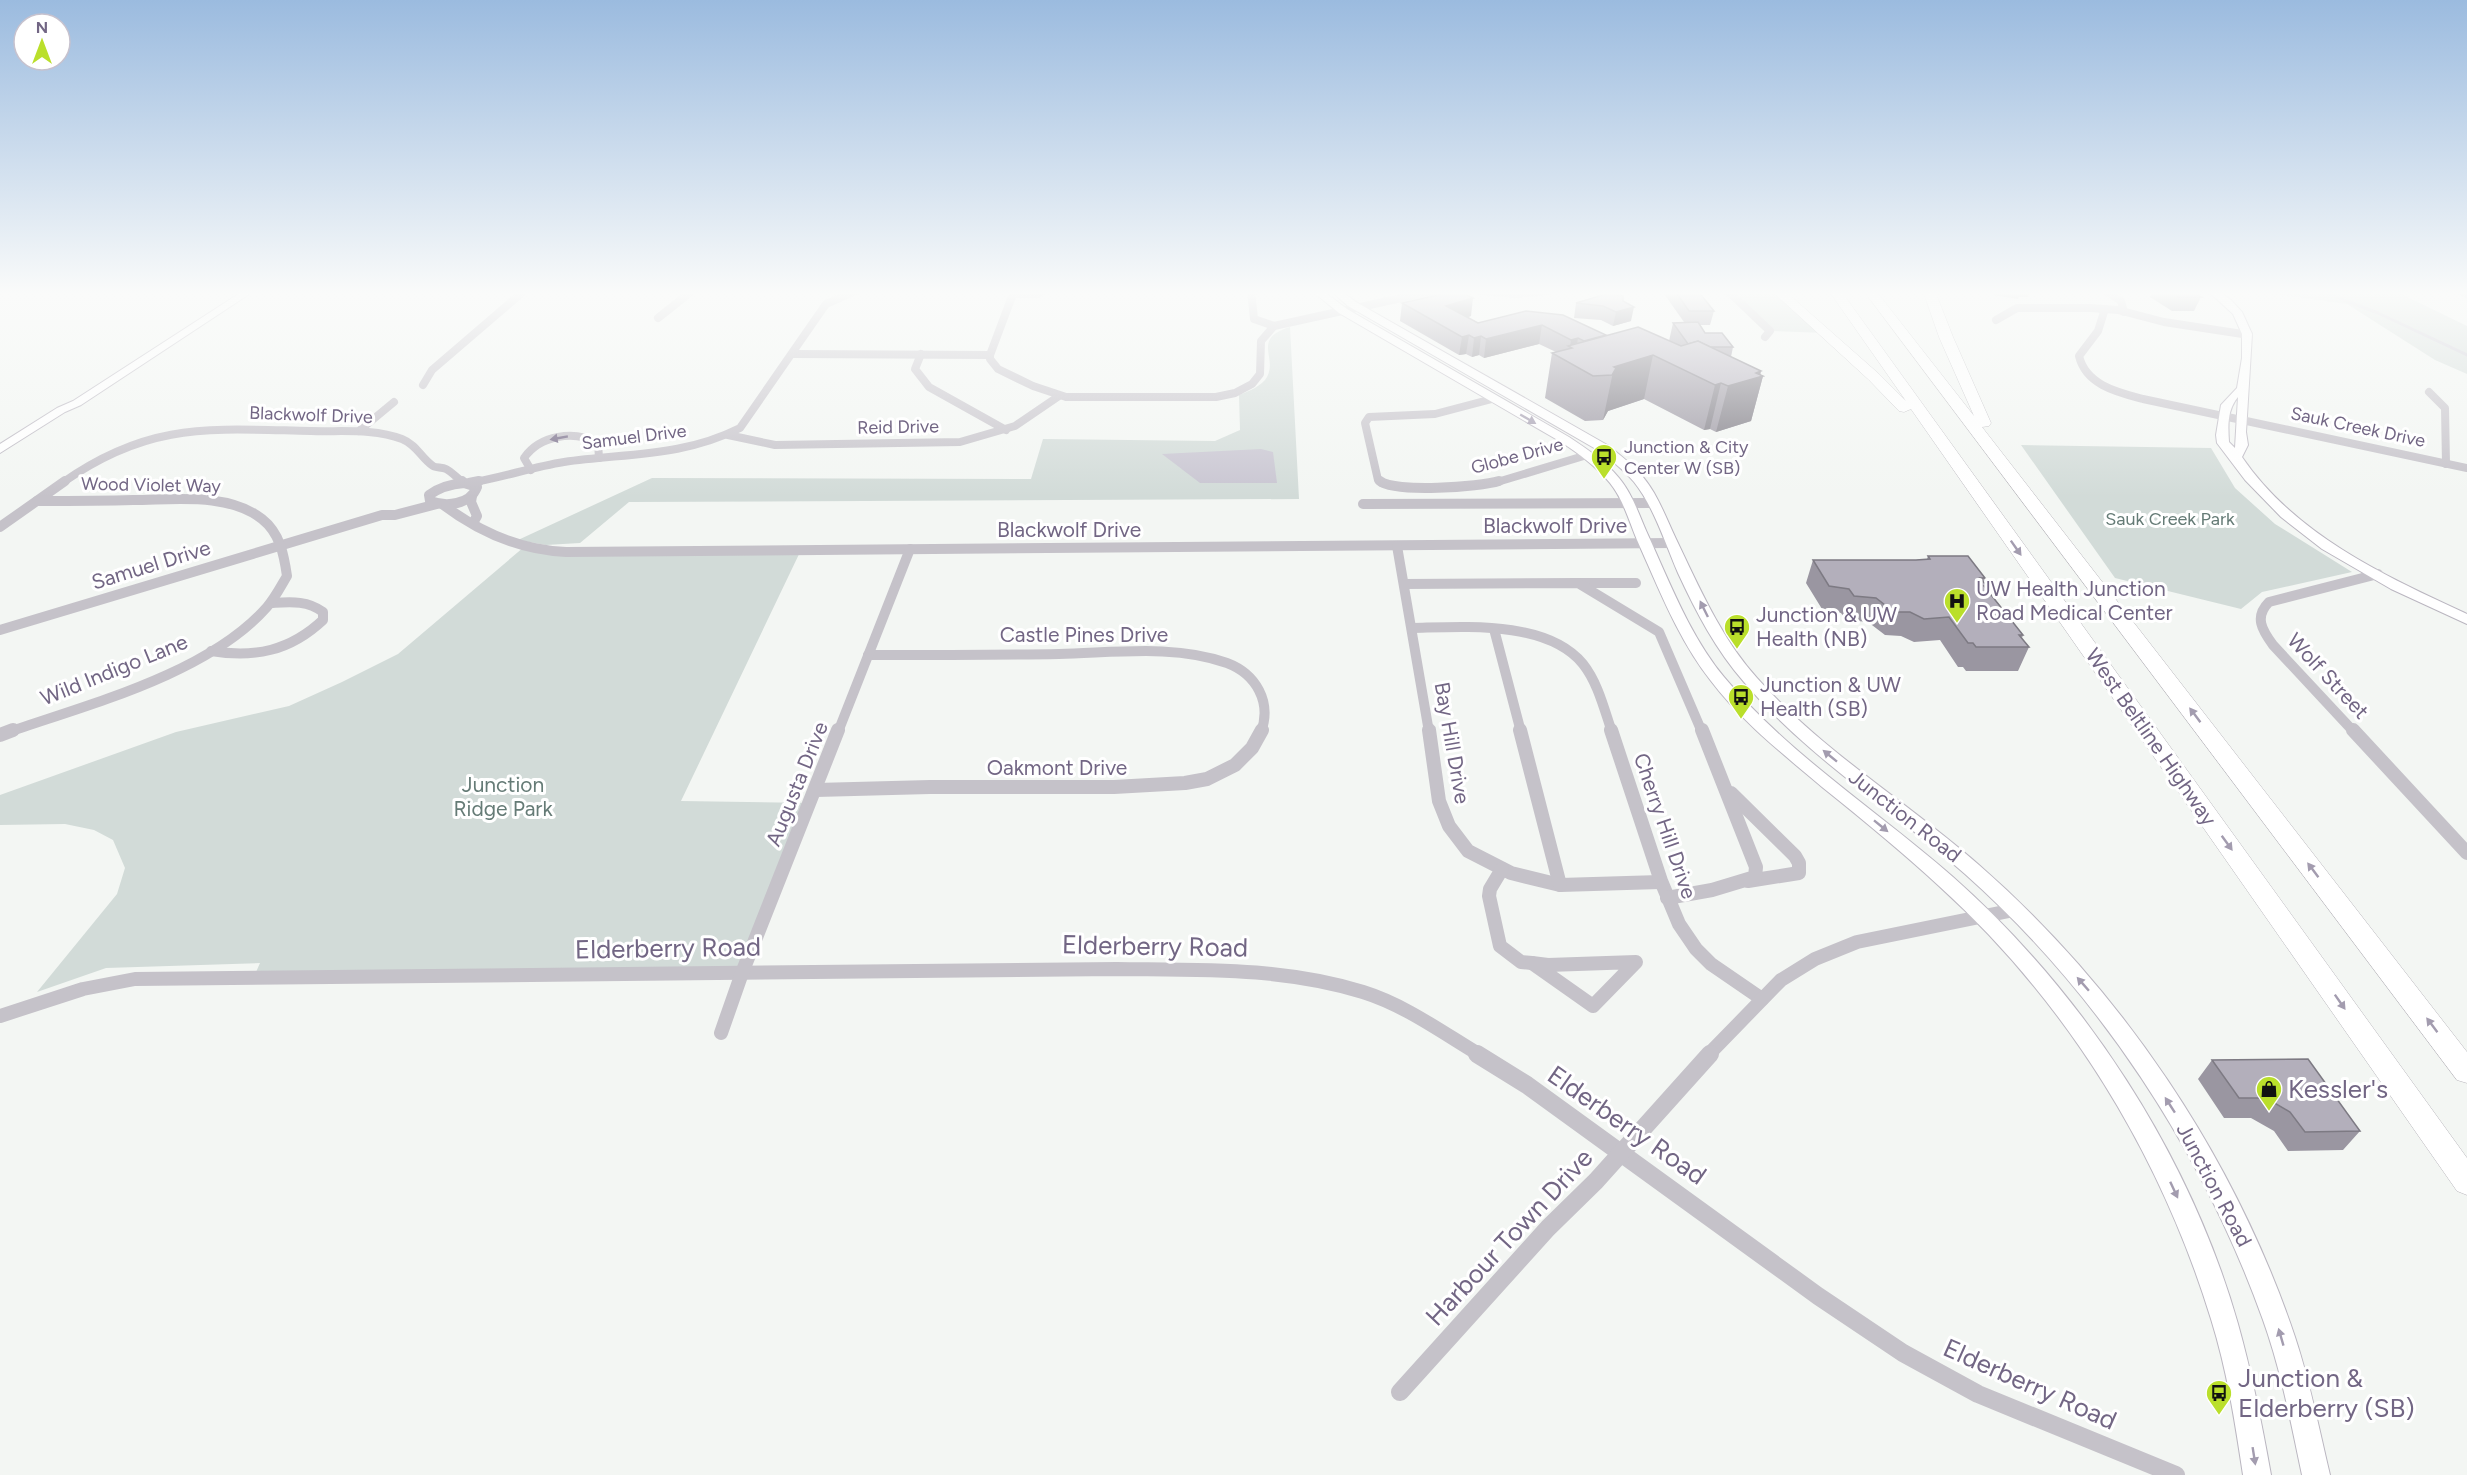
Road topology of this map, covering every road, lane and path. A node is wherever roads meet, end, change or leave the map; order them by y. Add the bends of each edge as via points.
1 (128, 360) edge
2 (143, 360) edge
3 (444, 360) edge
4 (789, 360) edge
5 (919, 360) edge
6 (991, 360) edge
7 (1260, 360) edge
8 (1426, 360) edge
9 (1449, 360) edge
10 (1853, 360) edge
11 (1883, 360) edge
12 (1923, 360) edge
13 (1958, 360) edge
14 (2080, 360) edge
15 (2246, 360) edge
16 (423, 385) dead end
17 (2242, 389) junction
18 (2429, 392) dead end
19 (1059, 396) junction
20 (1492, 399) junction
21 (394, 402) dead end
22 (61, 411) junction
23 (2224, 415) junction
24 (2242, 419) junction
25 (1006, 430) junction
26 (359, 431) junction
27 (728, 435) junction
28 (0, 449) edge
29 (1587, 455) junction
30 (2237, 456) junction
31 (599, 458) junction
32 (2446, 464) junction
33 (2467, 468) edge
34 (529, 471) junction
35 (432, 481) junction
36 (466, 483) junction
37 (474, 495) junction
38 (2029, 498) junction
39 (1982, 500) junction
40 (37, 501) junction
41 (1628, 503) junction
42 (1652, 503) junction
43 (440, 504) junction
44 (1363, 504) dead end
45 (382, 515) junction
46 (473, 523) junction
47 (0, 526) edge
48 (1646, 543) junction
49 (1672, 543) junction
50 (281, 545) junction
51 (1397, 546) junction
52 (910, 549) junction
53 (2378, 574) junction
54 (1578, 583) junction
55 (1636, 583) dead end
56 (1404, 584) junction
57 (2419, 596) junction
58 (272, 603) junction
59 (2467, 614) edge
60 (2467, 620) edge
61 (1412, 628) junction
62 (1494, 629) junction
63 (0, 630) edge
64 (211, 651) junction
65 (868, 655) junction
66 (1264, 716) joint
67 (0, 735) edge
68 (1725, 788) junction
69 (816, 790) junction
70 (2467, 853) edge
71 (1502, 870) junction
72 (1660, 882) junction
73 (1743, 882) junction
74 (1560, 885) junction
75 (1667, 898) junction
76 (2014, 910) junction
77 (1983, 916) junction
78 (1532, 963) junction
79 (742, 973) junction
80 (1762, 999) junction
81 (0, 1016) edge
82 (721, 1033) dead end
83 (2467, 1072) edge
84 (1621, 1153) junction
85 (2467, 1182) edge
86 (1400, 1392) dead end
87 (2176, 1475) edge
88 (2257, 1475) edge
89 (2316, 1475) edge

1 - 22 street
2 - 22 street
3 - 16 street
4 - 27 street, Samuel Drive via 740,428
5 - 25 street via 915,369 929,387
6 - 19 street via 998,369
7 - 19 street via 1260,374 1252,384 1235,393 1193,398
8 - 20 street, Junction Road
9 - 42 street, Junction Road via 1605,449 1640,482
10 - 39 highway via 1897,400
11 - 39 highway, West Beltline Highway
12 - 38 highway, West Beltline Highway
13 - 38 highway via 1983,421
14 - 23 street, Sauk Creek Drive via 2085,372 2101,385 2132,396
15 - 17 street
17 - 23 street via 2231,395
17 - 24 street
18 - 32 street via 2445,408
19 - 25 street, Reid Drive
20 -> 29 street, Junction Road
20 - 29 street, Globe Drive via 1435,414 1369,417 1365,423 1378,480 1391,487 1484,486
21 - 26 street
22 - 28 street
23 - 24 street, Sauk Creek Drive
23 - 30 street via 2223,443
24 - 30 street via 2242,445
24 - 32 street, Sauk Creek Drive
25 - 27 street, Reid Drive via 942,443 775,445
26 - 35 street, Blackwolf Drive via 403,439 420,450
26 - 40 street, Blackwolf Drive via 177,432 110,453
27 - 31 street, Samuel Drive via 687,450
29 - 41 street, Junction Road via 1617,483
30 - 53 street via 2245,471 2287,515
31 - 34 street, Samuel Drive
31 -> 34 street via 598,443 594,440 562,437 530,450 524,458
32 - 33 street, Sauk Creek Drive
34 - 36 street, Samuel Drive
34 - 37 street, Samuel Drive
35 - 36 street, Samuel Drive via 448,485
35 - 36 street, Blackwolf Drive via 446,469
35 - 43 street, Blackwolf Drive via 430,501
35 - 45 street, Samuel Drive
36 - 37 street via 477,487
37 - 43 street, Samuel Drive
37 - 46 street via 471,502 477,516
83 -> 38 highway, West Beltline Highway
39 -> 85 highway, West Beltline Highway
40 - 47 street, Blackwolf Drive
40 - 50 street, Wood Violet Way via 229,503 263,518
41 - 42 street
41 - 44 street
41 - 48 street, Junction Road
42 - 49 street, Junction Road
43 - 45 street, Samuel Drive
43 - 46 street, Blackwolf Drive
45 - 50 street, Samuel Drive
46 - 52 street, Blackwolf Drive via 504,542 543,551
48 - 49 street, Blackwolf Drive
48 - 51 street, Blackwolf Drive
48 -> 77 street, Junction Road via 1692,642 1732,696 1780,744 1917,855
76 -> 49 street, Junction Road via 1944,845 1775,708 1717,637
50 - 58 street, Wild Indigo Lane via 286,576
50 - 63 street, Samuel Drive
51 - 52 street, Blackwolf Drive
51 - 56 street, Bay Hill Drive
52 - 65 street, Augusta Drive
53 - 57 street
53 - 70 street, Wolf Street via 2269,602 2260,612 2259,624 2273,645
54 - 55 street
54 - 56 street
54 - 68 street via 1659,632
56 - 61 street, Bay Hill Drive
57 - 59 street
57 - 60 street
58 - 64 street, Wild Indigo Lane via 254,621
58 - 64 street via 315,604 323,612 323,620 300,641 263,654 231,656
61 - 62 street
61 - 71 street, Bay Hill Drive via 1442,809 1468,851
62 - 72 street, Cherry Hill Drive via 1546,639 1580,660 1587,670 1599,694
62 - 74 street
64 - 67 street, Wild Indigo Lane via 147,682
65 - 66 street, Castle Pines Drive via 1194,656 1246,673 1262,692
65 - 69 street, Augusta Drive
66 - 69 street, Oakmont Drive via 1261,733 1251,750 1233,767 1187,783 1106,788
68 - 73 street via 1756,867 1755,877
68 - 73 street via 1799,863 1799,873
69 - 79 street, Augusta Drive
71 - 74 street, Bay Hill Drive
71 - 78 street via 1489,896 1500,946 1521,962
72 - 74 street, Bay Hill Drive
72 - 75 street, Cherry Hill Drive
73 - 75 street
75 - 80 street, Cherry Hill Drive via 1696,948
76 - 77 street, Harbour Town Drive
89 -> 76 street, Junction Road via 2276,1322 2251,1257 2212,1178 2182,1123 2110,1017
77 - 80 street, Harbour Town Drive via 1857,942 1815,959 1781,980
77 -> 88 street, Junction Road via 2080,1032 2127,1103 2167,1175 2200,1247 2219,1303 2243,1389
78 - 78 street via 1593,1006 1636,962 1548,964
79 - 81 street, Elderberry Road via 135,979 72,991
79 - 82 street, Augusta Drive
79 - 84 street, Elderberry Road via 1117,969 1228,970 1290,976 1364,992 1418,1017 1527,1085
80 - 84 street, Harbour Town Drive
84 - 86 street, Harbour Town Drive
84 - 87 street, Elderberry Road via 1903,1353 1978,1394

